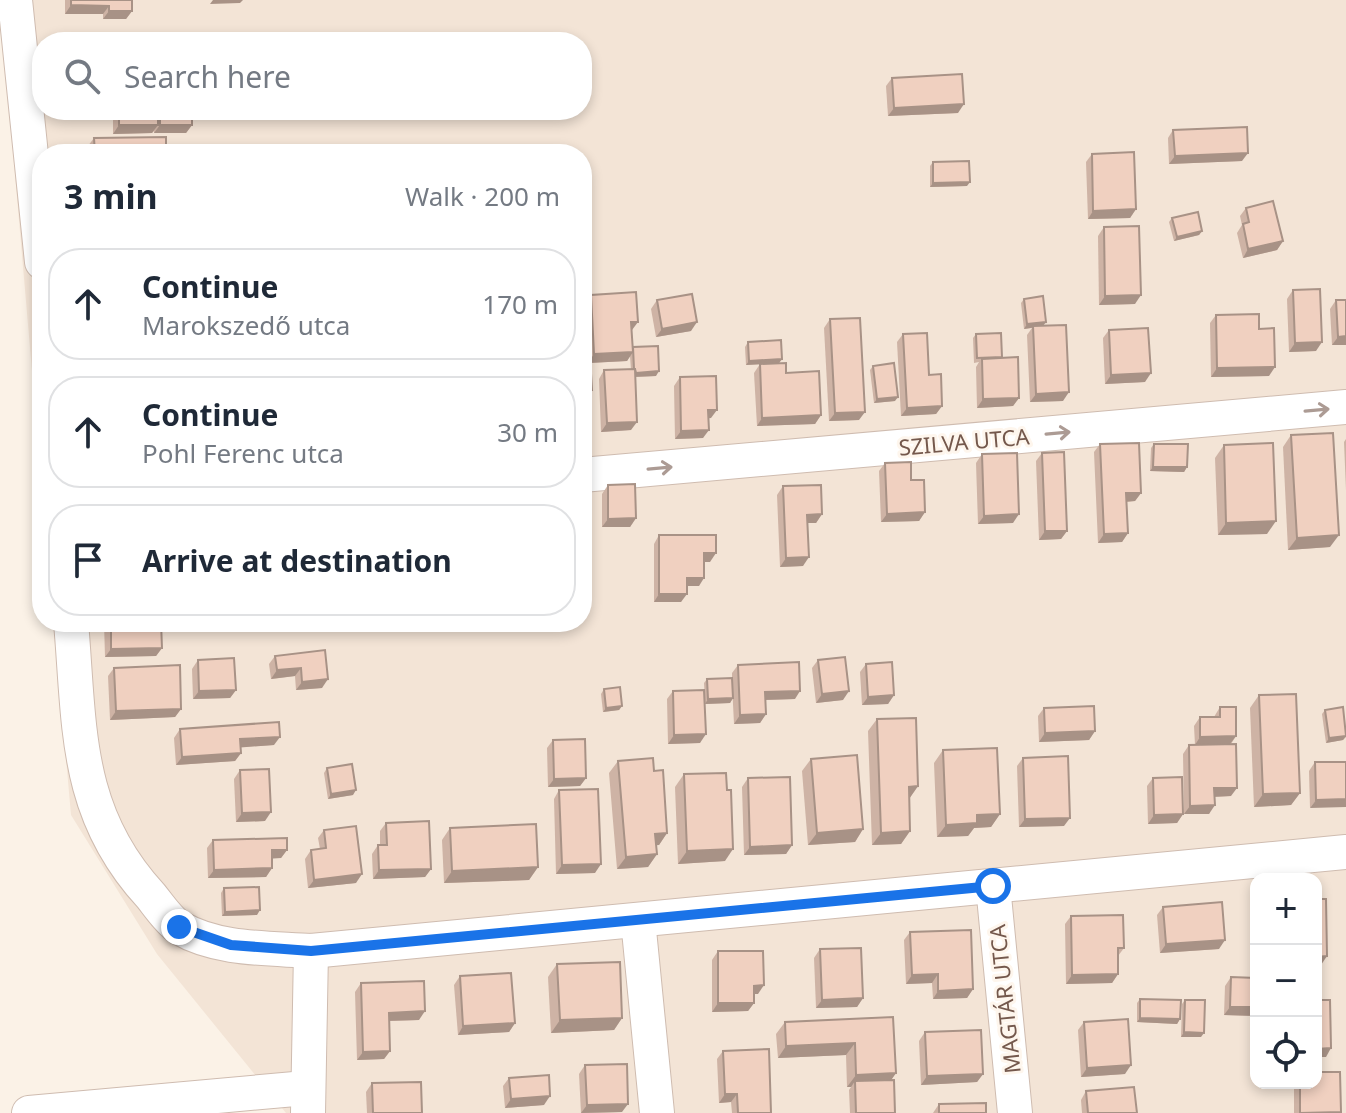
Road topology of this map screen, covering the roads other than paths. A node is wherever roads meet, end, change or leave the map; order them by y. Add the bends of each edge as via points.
1 (15, 0) edge
2 (32, 165) edge
3 (1346, 407) edge
4 (592, 474) edge
5 (72, 632) edge
6 (1346, 852) edge
7 (993, 886) junction
8 (638, 920) junction
9 (311, 951) junction
10 (307, 1101) edge
11 (29, 1113) edge
12 (657, 1113) edge
13 (1015, 1113) edge

1 - 2 street
4 -> 3 street, SZILVA UTCA
5 - 9 street via 82,755 96,813 133,877 179,927 231,945
6 - 7 street
7 - 8 street
7 - 13 street, MAGTÁR UTCA
8 - 9 street
8 - 12 street
9 - 10 street
10 - 11 street

